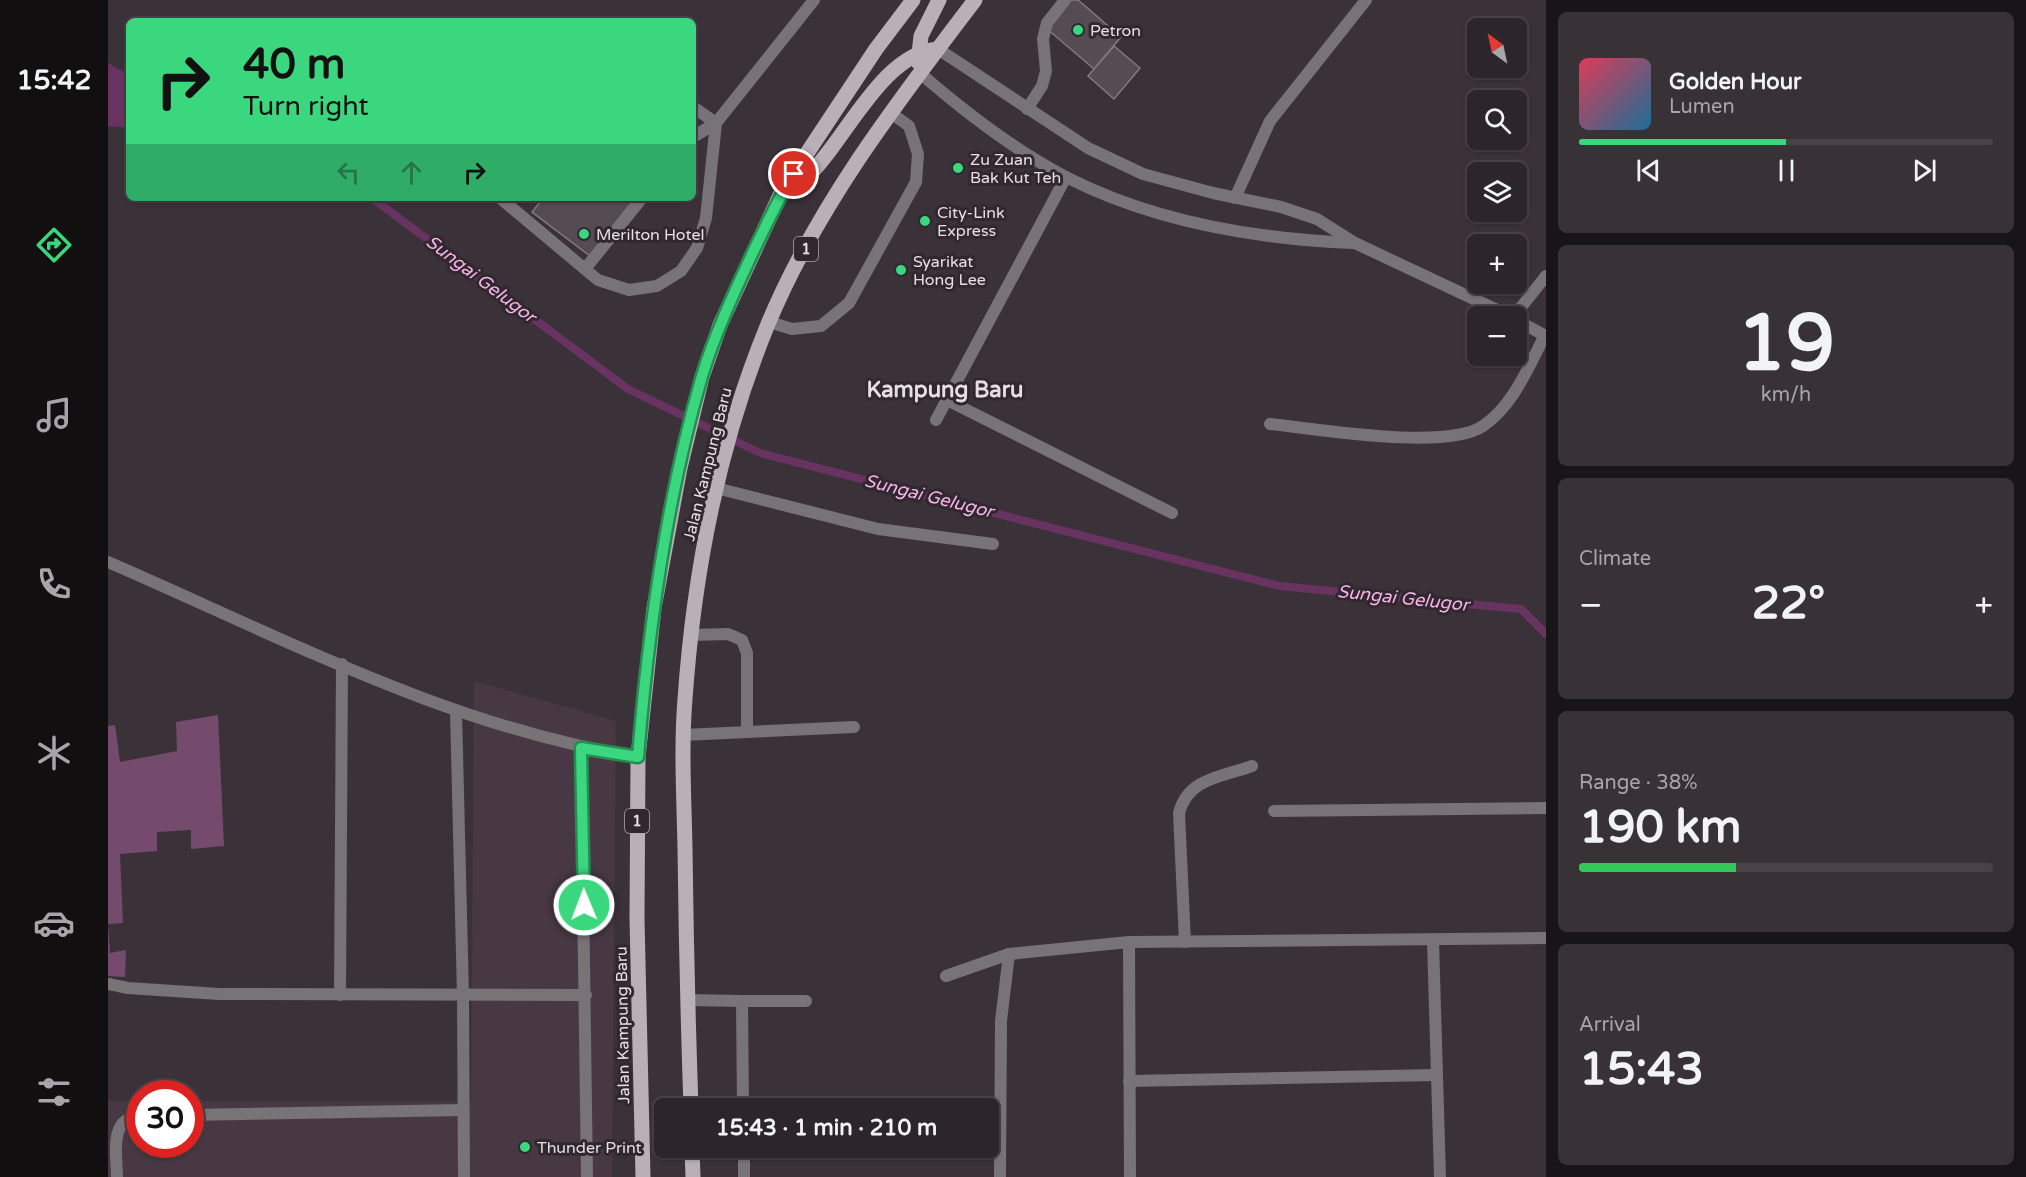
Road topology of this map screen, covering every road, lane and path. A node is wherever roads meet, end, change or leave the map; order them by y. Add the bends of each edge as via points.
1 (814, 0) edge
2 (939, 0) edge
3 (975, 0) edge
4 (1065, 0) edge
5 (1366, 0) edge
6 (909, 1) edge
7 (938, 49) junction
8 (918, 54) junction
9 (921, 74) junction
10 (696, 108) edge
11 (1027, 109) junction
12 (891, 112) junction
13 (716, 123) junction
14 (696, 135) edge
15 (1066, 177) junction
16 (782, 191) junction
17 (1235, 198) junction
18 (504, 201) edge
19 (640, 201) edge
20 (1355, 243) junction
21 (585, 269) junction
22 (1546, 276) edge
23 (1488, 306) edge
24 (1522, 306) edge
25 (769, 322) junction
26 (1527, 326) edge
27 (1546, 336) edge
28 (947, 400) junction
29 (936, 420) dead end
30 (1270, 424) dead end
31 (716, 488) junction
32 (1172, 513) dead end
33 (993, 544) dead end
34 (108, 562) edge
35 (692, 635) junction
36 (342, 664) junction
37 (456, 711) junction
38 (854, 727) dead end
39 (747, 731) junction
40 (684, 735) junction
41 (581, 748) junction
42 (638, 757) junction
43 (1252, 766) dead end
44 (1546, 808) edge
45 (1274, 812) dead end
46 (1546, 938) edge
47 (1433, 941) junction
48 (1129, 942) junction
49 (1185, 942) junction
50 (1009, 954) junction
51 (946, 976) dead end
52 (108, 984) edge
53 (340, 995) junction
54 (463, 995) junction
55 (586, 995) junction
56 (687, 1000) junction
57 (742, 1001) junction
58 (806, 1001) dead end
59 (1436, 1075) junction
60 (1129, 1081) junction
61 (691, 1098) edge
62 (743, 1098) edge
63 (463, 1110) junction
64 (204, 1115) edge
65 (126, 1121) edge
66 (692, 1158) edge
67 (744, 1158) edge
68 (117, 1177) edge
69 (464, 1177) edge
70 (587, 1177) edge
71 (643, 1177) edge
72 (693, 1177) edge
73 (744, 1177) edge
74 (1000, 1177) edge
75 (1130, 1177) edge
76 (1440, 1177) edge

1 - 13 street
2 - 8 main road via 921,36
3 - 7 main road, Jalan Kampung Baru / 1
4 - 11 street via 1047,23 1043,39 1046,71 1042,86
5 - 17 street via 1270,121
6 - 16 main road, Jalan Kampung Baru / 1
7 - 8 main road
7 - 9 main road, Jalan Kampung Baru / 1
7 - 11 street
8 - 9 main road
8 - 16 main road via 879,85 804,180
9 - 12 main road, Jalan Kampung Baru / 1
9 - 15 street via 951,100
10 - 13 street
11 - 17 street via 1088,148 1143,174
12 - 25 main road, Jalan Kampung Baru / 1 via 822,220
12 - 25 street via 909,126 918,154 916,182 849,303 821,326 792,329
13 - 14 street
13 - 21 street via 706,218 697,249 681,271 657,286 629,290 598,280
15 - 20 street via 1117,199 1210,227 1292,241
15 - 28 street
16 - 42 main road, Jalan Kampung Baru / 1 via 720,325 702,377 680,468 654,608
17 - 20 street via 1317,219
18 - 21 street
19 - 21 street
20 - 23 street
22 - 24 street
25 - 31 main road, Jalan Kampung Baru / 1 via 741,397
26 - 27 street
27 - 30 street via 1504,406 1483,426 1459,436 1432,439
28 - 29 street
28 - 32 street
31 - 33 street via 878,529
31 - 35 main road, Jalan Kampung Baru / 1
34 - 36 street
35 - 39 street via 728,634 742,640 747,652
35 - 40 main road, Jalan Kampung Baru / 1
36 - 37 street
36 - 53 street
37 - 41 street
37 - 54 street
38 - 39 street
39 - 40 street
40 - 56 main road, Jalan Kampung Baru / 1
41 - 42 street
41 - 55 street
42 - 71 main road, Jalan Kampung Baru / 1
43 - 49 street via 1194,785 1183,797 1179,813
44 - 45 street
46 - 47 street
47 - 49 street
47 - 59 street
48 - 49 street
48 - 50 street
48 - 60 street
50 - 51 street
50 - 74 street via 1001,1021
52 - 53 street via 219,994
53 - 54 street
54 - 55 street
54 - 63 street
55 - 70 street
56 - 57 street
56 - 61 main road, Jalan Kampung Baru / 1
57 - 58 street
57 - 62 street
59 - 60 street
59 - 76 street
60 - 75 street
63 - 64 street
63 - 69 street
65 - 68 street via 116,1132
66 - 72 main road
67 - 73 street

